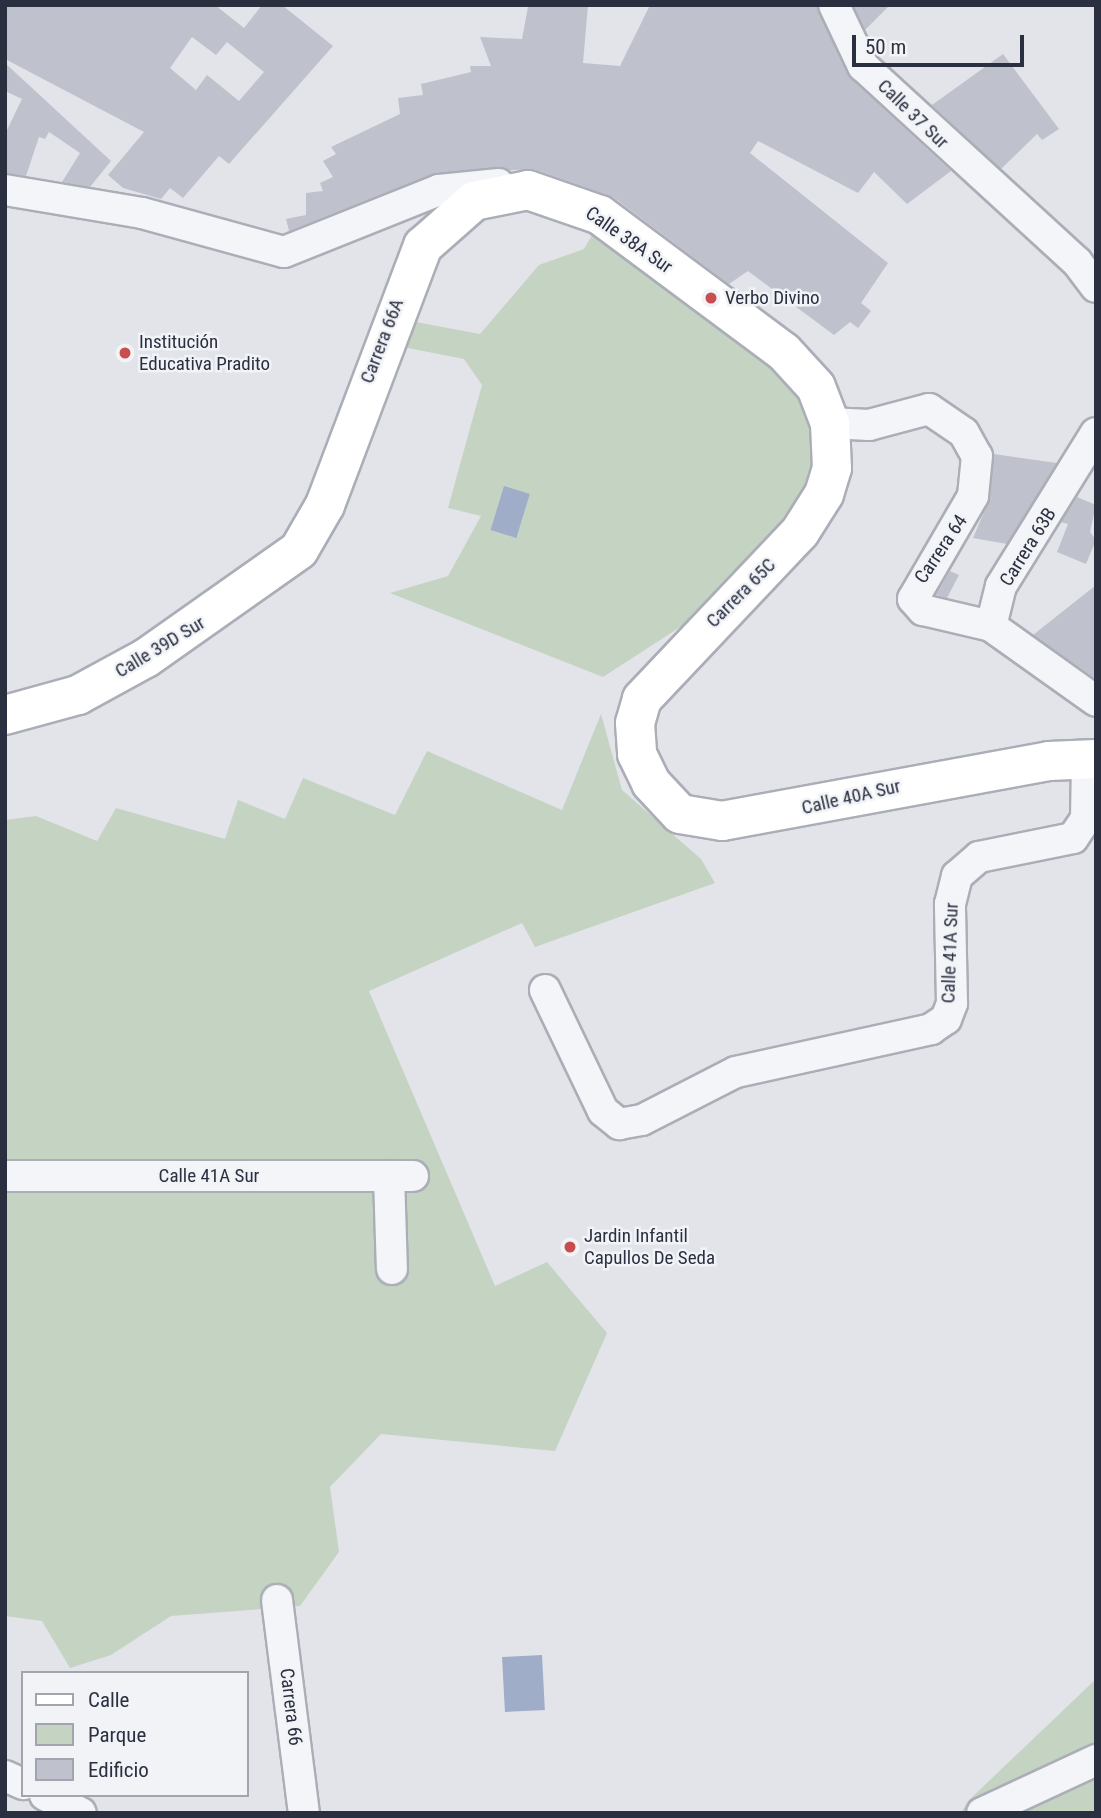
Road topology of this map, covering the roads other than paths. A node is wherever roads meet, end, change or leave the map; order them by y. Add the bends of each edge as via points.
1 (834, 5) edge
2 (5, 190) edge
3 (528, 190) junction
4 (1096, 287) edge
5 (830, 423) junction
6 (1096, 433) edge
7 (299, 550) joint
8 (991, 626) junction
9 (1096, 701) edge
10 (5, 715) edge
11 (637, 754) joint
12 (1091, 759) edge
13 (545, 990) dead end
14 (5, 1176) edge
15 (392, 1269) dead end
16 (277, 1600) dead end
17 (1096, 1760) edge
18 (5, 1776) edge
19 (21, 1783) edge
20 (49, 1797) edge
21 (989, 1811) edge
22 (80, 1813) edge
23 (304, 1813) edge

1 - 4 street, Calle 37 Sur via 863,66 975,175 1016,204
2 - 3 street, Calle 38A Sur via 142,213 284,252 439,190 508,184
3 - 5 main road, Calle 38A Sur via 600,215 784,352 816,387
3 - 7 main road, Carrera 66A via 474,201 423,246 325,505
5 - 8 street, Carrera 64 via 869,425 929,409 964,433 977,456 964,518 914,588 913,599 923,610
5 - 11 main road, Carrera 65C via 832,468 824,494 783,550 642,699 635,723
6 - 8 street, Carrera 63B via 1002,586
7 - 10 main road, Calle 39D Sur via 146,658 78,695
8 - 9 street
11 - 12 main road, Calle 40A Sur via 651,783 680,814 722,821 869,791
12 - 13 street, Calle 41A Sur via 1086,819 1073,838 979,857 957,876 950,904 952,1003 946,1019 931,1030 736,1072 642,1120 620,1124 603,1111
14 - 15 street, Calle 41A Sur via 401,1176
16 - 23 street, Carrera 66
17 - 21 street
18 - 19 street
20 - 22 street

